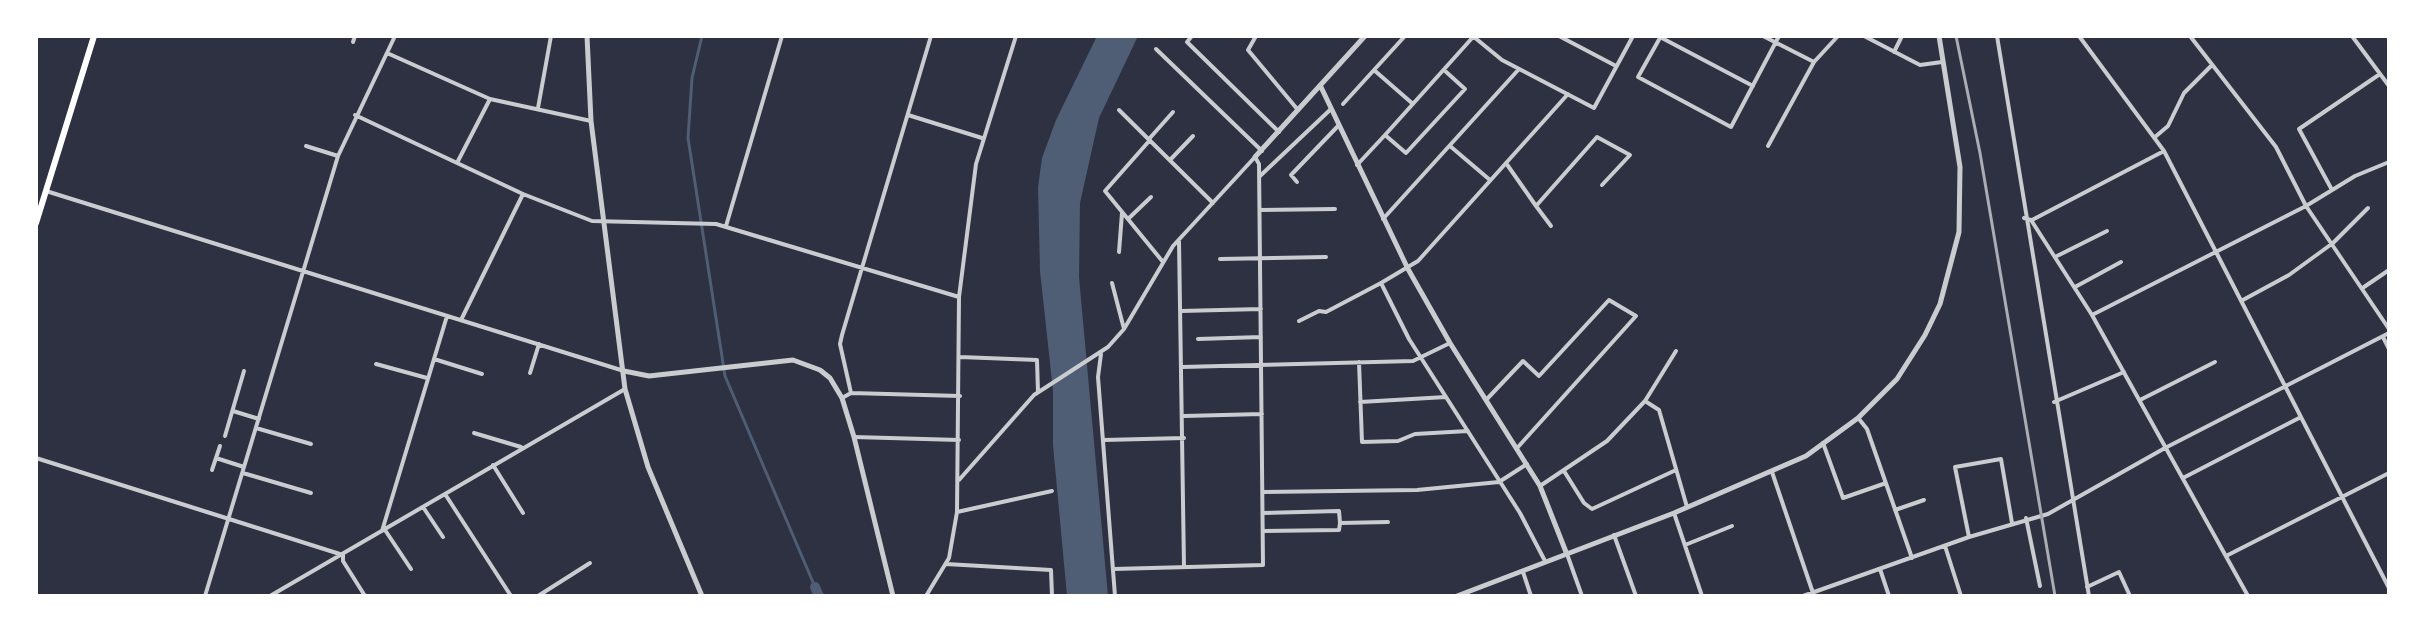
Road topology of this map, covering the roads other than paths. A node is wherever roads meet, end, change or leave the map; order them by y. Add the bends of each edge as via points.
1 (94, 36) edge
2 (395, 36) edge
3 (551, 36) edge
4 (587, 36) edge
5 (782, 36) edge
6 (931, 36) edge
7 (1016, 36) edge
8 (1192, 36) edge
9 (1256, 36) edge
10 (1365, 36) edge
11 (1405, 36) edge
12 (1473, 36) edge
13 (1559, 36) edge
14 (1633, 36) edge
15 (1660, 36) edge
16 (1763, 36) edge
17 (1779, 36) edge
18 (1838, 36) edge
19 (1864, 36) edge
20 (1902, 36) edge
21 (1939, 36) edge
22 (1997, 36) edge
23 (2079, 36) edge
24 (2190, 36) edge
25 (2352, 36) edge
26 (1776, 43) junction
27 (1156, 49) dead end
28 (1894, 52) junction
29 (387, 53) junction
30 (1943, 61) junction
31 (1814, 62) junction
32 (2212, 65) junction
33 (1616, 66) junction
34 (1519, 69) junction
35 (1374, 70) junction
36 (1444, 70) junction
37 (2380, 74) junction
38 (1753, 86) junction
39 (2389, 86) edge
40 (1321, 87) junction
41 (1568, 94) junction
42 (490, 99) junction
43 (1343, 104) dead end
44 (1413, 104) junction
45 (538, 109) junction
46 (1331, 109) junction
47 (1119, 110) dead end
48 (1299, 110) junction
49 (1173, 112) dead end
50 (355, 115) junction
51 (908, 115) junction
52 (591, 121) junction
53 (1338, 126) junction
54 (1279, 132) junction
55 (1385, 135) junction
56 (1193, 136) dead end
57 (2155, 137) junction
58 (983, 139) junction
59 (1149, 140) junction
60 (306, 146) dead end
61 (1450, 146) junction
62 (1768, 146) dead end
63 (1262, 151) junction
64 (2164, 151) junction
65 (338, 156) junction
66 (1255, 157) junction
67 (1170, 160) junction
68 (458, 161) junction
69 (2389, 162) edge
70 (1506, 163) junction
71 (1356, 166) junction
72 (1259, 176) junction
73 (1490, 180) junction
74 (1297, 182) dead end
75 (1602, 185) dead end
76 (2332, 190) junction
77 (36, 192) edge
78 (45, 193) junction
79 (523, 194) junction
80 (1151, 197) dead end
81 (1213, 203) junction
82 (1536, 206) junction
83 (2306, 206) junction
84 (2368, 208) dead end
85 (1335, 209) dead end
86 (1260, 210) junction
87 (1122, 213) junction
88 (2024, 218) junction
89 (1128, 219) junction
90 (1383, 219) junction
91 (2031, 220) junction
92 (604, 221) junction
93 (36, 223) edge
94 (726, 226) junction
95 (1551, 226) dead end
96 (2107, 231) dead end
97 (1179, 240) junction
98 (2333, 243) junction
99 (1119, 252) dead end
100 (2216, 252) junction
101 (2057, 256) junction
102 (1326, 257) dead end
103 (1260, 258) junction
104 (1220, 259) dead end
105 (1163, 262) junction
106 (2121, 262) dead end
107 (862, 269) junction
108 (1408, 269) junction
109 (2389, 270) edge
110 (303, 271) junction
111 (1112, 283) dead end
112 (1381, 283) junction
113 (2075, 287) junction
114 (2364, 287) junction
115 (959, 297) junction
116 (2241, 301) junction
117 (1261, 309) junction
118 (1181, 311) junction
119 (2092, 315) junction
120 (447, 316) junction
121 (461, 320) junction
122 (1299, 321) dead end
123 (1124, 329) junction
124 (2389, 331) edge
125 (1261, 337) junction
126 (2383, 337) junction
127 (1198, 339) dead end
128 (1450, 343) junction
129 (539, 344) junction
130 (2389, 349) edge
131 (1676, 351) dead end
132 (1101, 354) junction
133 (960, 357) junction
134 (434, 359) junction
135 (1422, 359) junction
136 (1359, 362) junction
137 (2215, 362) dead end
138 (376, 364) dead end
139 (1261, 365) junction
140 (1182, 367) junction
141 (244, 371) dead end
142 (624, 371) junction
143 (2124, 372) junction
144 (530, 373) dead end
145 (482, 374) dead end
146 (427, 378) junction
147 (2285, 387) junction
148 (625, 389) junction
149 (1040, 391) junction
150 (851, 393) junction
151 (960, 396) junction
152 (1446, 397) junction
153 (842, 398) junction
154 (1486, 400) junction
155 (2140, 400) junction
156 (1645, 401) junction
157 (1360, 402) junction
158 (2054, 402) junction
159 (233, 411) junction
160 (1262, 414) junction
161 (1183, 416) junction
162 (2301, 417) junction
163 (1858, 418) junction
164 (259, 419) junction
165 (256, 428) junction
166 (1468, 431) junction
167 (474, 433) dead end
168 (225, 436) dead end
169 (854, 437) junction
170 (1184, 438) junction
171 (959, 440) junction
172 (1104, 440) junction
173 (1823, 443) junction
174 (311, 444) dead end
175 (220, 446) dead end
176 (1518, 447) junction
177 (523, 448) junction
178 (2165, 448) junction
179 (36, 458) edge
180 (216, 458) junction
181 (1527, 464) junction
182 (493, 465) junction
183 (212, 470) dead end
184 (244, 470) junction
185 (1676, 470) junction
186 (1564, 471) junction
187 (1772, 472) junction
188 (2389, 473) edge
189 (2183, 478) junction
190 (959, 480) junction
191 (1499, 482) junction
192 (1886, 483) junction
193 (1540, 486) junction
194 (1052, 491) dead end
195 (1263, 492) junction
196 (311, 493) dead end
197 (445, 494) junction
198 (2342, 498) junction
199 (1924, 500) dead end
200 (2071, 502) junction
201 (423, 507) junction
202 (1687, 507) junction
203 (1895, 510) junction
204 (957, 512) junction
205 (523, 513) dead end
206 (1263, 513) junction
207 (1674, 513) junction
208 (229, 518) junction
209 (2026, 518) junction
210 (1388, 522) dead end
211 (1340, 523) junction
212 (2012, 523) junction
213 (1732, 526) dead end
214 (383, 530) junction
215 (1263, 531) junction
216 (1614, 535) junction
217 (443, 537) dead end
218 (1969, 537) junction
219 (1685, 545) junction
220 (1945, 546) junction
221 (1567, 552) junction
222 (343, 555) junction
223 (2226, 556) junction
224 (1912, 558) junction
225 (1545, 561) junction
226 (590, 563) dead end
227 (946, 564) junction
228 (1184, 567) junction
229 (411, 569) dead end
230 (1114, 569) junction
231 (1880, 569) junction
232 (1522, 570) junction
233 (2040, 586) dead end
234 (2087, 587) junction
235 (2389, 588) edge
236 (1813, 594) edge
237 (205, 596) edge
238 (270, 596) edge
239 (365, 596) edge
240 (511, 596) edge
241 (538, 596) edge
242 (702, 596) edge
243 (893, 596) edge
244 (926, 596) edge
245 (1052, 596) edge
246 (1115, 596) edge
247 (1457, 596) edge
248 (1531, 596) edge
249 (1582, 596) edge
250 (1636, 596) edge
251 (1702, 596) edge
252 (1803, 596) edge
253 (1889, 596) edge
254 (1960, 596) edge
255 (2089, 596) edge
256 (2130, 596) edge
257 (2248, 596) edge

1 - 78 main road
2 - 29 street
3 - 45 street
4 - 52 street
5 - 94 street
6 - 51 street
7 - 58 street
8 - 54 street via 1187,42
9 - 48 street via 1248,50
10 - 40 street
11 - 35 street
12 - 34 street
12 - 36 street
13 - 33 street
14 - 33 street
15 - 38 street
15 - 38 street via 1638,77 1731,127
16 - 26 street
17 - 26 street
18 - 31 street
19 - 28 street
20 - 28 street
21 - 30 street
22 - 88 street
23 - 57 street
24 - 32 street
25 - 37 street
26 - 31 street
26 - 38 street
27 - 63 street
28 - 30 street via 1920,65
29 - 42 street
29 - 50 street
30 - 163 street via 1961,185 1952,266 1917,350
31 - 62 street
32 - 57 street via 2184,93 2168,126
32 - 83 street via 2276,147
33 - 41 street via 1594,108
34 - 41 street
34 - 61 street
35 - 43 street
35 - 44 street
36 - 44 street
36 - 55 street via 1465,89 1406,153
37 - 39 street
37 - 76 street via 2299,129
40 - 46 street
40 - 48 street
41 - 70 street
42 - 45 street
42 - 68 street
44 - 55 street
45 - 52 street
46 - 53 street
46 - 72 street
47 - 59 street
48 - 54 street
49 - 59 street
50 - 65 street
50 - 68 street
51 - 58 street
51 - 107 street
52 - 92 street
53 - 71 street
53 - 74 street via 1291,175
54 - 63 street
55 - 71 street
56 - 67 street
57 - 64 street
58 - 115 street
59 - 67 street
59 - 87 street via 1105,191
60 - 65 street
61 - 73 street
61 - 90 street
63 - 66 street
64 - 91 street
64 - 100 street
65 - 110 street
66 - 72 street
66 - 81 street
67 - 81 street
68 - 79 street
69 - 76 street
70 - 73 street
70 - 82 street
71 - 90 street
72 - 86 street
73 - 108 street
75 - 82 street via 1630,155 1597,137
76 - 83 street
77 - 78 street
78 - 93 main road
78 - 110 street
79 - 92 street
79 - 121 street
80 - 89 street
81 - 97 street
82 - 95 street
83 - 98 street
83 - 100 street
84 - 98 street
85 - 86 street
86 - 103 street
87 - 89 street
87 - 99 street
88 - 91 street
88 - 158 street
89 - 105 street
90 - 108 street
91 - 101 street
92 - 94 street
92 - 142 street
94 - 107 street
96 - 101 street
97 - 105 street
97 - 118 street
98 - 114 street
98 - 116 street
100 - 116 street
100 - 119 street
101 - 113 street
102 - 103 street
103 - 104 street
103 - 117 street
105 - 123 street
106 - 113 street
107 - 115 street
107 - 150 street via 840,344
108 - 112 street
108 - 128 street
109 - 114 street
110 - 120 street
110 - 164 street
111 - 123 street
112 - 122 street
112 - 135 street
113 - 119 street
114 - 124 street
115 - 133 street
116 - 147 street
117 - 118 street
117 - 125 street
118 - 140 street
119 - 143 street
120 - 121 street
120 - 134 street
121 - 129 street
123 - 132 street
124 - 126 street
125 - 127 street
125 - 139 street
126 - 130 street
126 - 147 street
128 - 135 street
128 - 154 street
129 - 142 street
129 - 144 street
131 - 156 street
132 - 149 street
132 - 172 street
133 - 149 street via 1037,360
133 - 151 street
134 - 145 street
134 - 146 street
135 - 136 street
135 - 152 street
136 - 139 street
136 - 157 street
137 - 155 street
138 - 146 street
139 - 140 street
139 - 160 street
140 - 161 street
141 - 159 street
142 - 148 street
142 - 153 street via 642,377 779,360 806,363 830,378
143 - 155 street
143 - 158 street
146 - 214 street
147 - 162 street
147 - 178 street
148 - 177 street
148 - 242 street via 640,446
149 - 190 street
150 - 151 street
150 - 153 street
151 - 171 street
152 - 157 street
152 - 166 street
153 - 169 street
154 - 176 street
154 - 176 street via 1523,361 1539,376 1609,300 1636,316
155 - 178 street
156 - 185 street via 1659,410
156 - 186 street via 1607,441
157 - 166 street via 1362,442
158 - 200 street
159 - 164 street
159 - 168 street
160 - 161 street
160 - 195 street
161 - 170 street
162 - 189 street
162 - 198 street
163 - 173 street
163 - 192 street
164 - 165 street
165 - 174 street
165 - 184 street
166 - 191 street
167 - 177 street
169 - 171 street
169 - 243 street
170 - 172 street
170 - 228 street
171 - 190 street
172 - 230 street
173 - 187 street
173 - 192 street via 1843,498
175 - 180 street
176 - 181 street
177 - 182 street
178 - 189 street
178 - 200 street
179 - 208 street
180 - 183 street
180 - 184 street
181 - 191 street
181 - 193 street
182 - 197 street
182 - 205 street
184 - 196 street
184 - 208 street
185 - 186 street via 1592,509
185 - 202 street
186 - 193 street
187 - 202 street
187 - 236 street
188 - 198 street
189 - 223 street
190 - 204 street
191 - 195 street via 1417,490
191 - 225 street
192 - 203 street
193 - 221 street
194 - 204 street
195 - 206 street
197 - 201 street
197 - 240 street
198 - 223 street
198 - 235 street
199 - 203 street
200 - 209 street
200 - 234 street
201 - 214 street
201 - 217 street
202 - 207 street
203 - 224 street
204 - 227 street
206 - 211 street via 1339,511
206 - 215 street
207 - 216 street
207 - 219 street
208 - 222 street
208 - 237 street
209 - 212 street
209 - 233 street
210 - 211 street
211 - 215 street via 1339,530
212 - 218 street
212 - 218 street via 2001,459 1955,467
213 - 219 street
214 - 222 street
214 - 229 street
215 - 228 street via 1263,565
216 - 221 street
216 - 250 street
218 - 220 street
219 - 251 street
220 - 224 street
220 - 254 street
221 - 225 street
221 - 249 street
222 - 238 street
222 - 239 street
223 - 257 street
224 - 231 street
225 - 232 street
226 - 241 street
227 - 244 street
227 - 245 street via 1051,570
228 - 230 street
230 - 246 street
231 - 236 street
231 - 253 street
232 - 247 street
232 - 248 street
234 - 255 street
234 - 256 street via 2119,572
236 - 252 street

